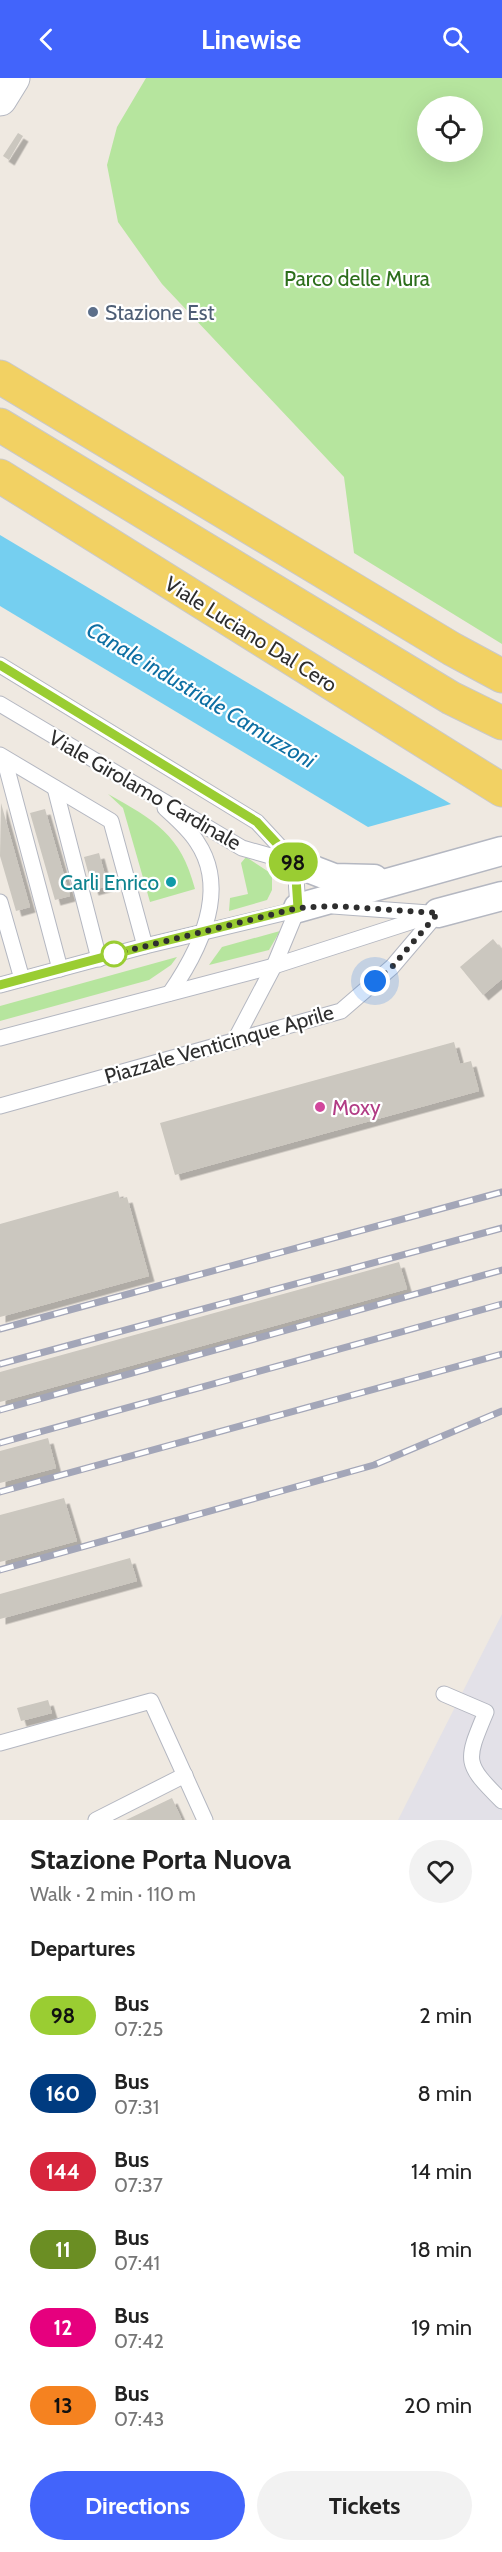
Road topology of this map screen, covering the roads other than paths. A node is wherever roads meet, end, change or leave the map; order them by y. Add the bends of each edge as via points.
1 (13, 78) edge
2 (0, 99) edge
3 (0, 377) edge
4 (0, 424) edge
5 (0, 476) edge
6 (0, 665) edge
7 (502, 676) edge
8 (0, 705) edge
9 (502, 723) edge
10 (2, 757) edge
11 (55, 788) junction
12 (502, 790) edge
13 (152, 795) junction
14 (502, 850) edge
15 (295, 863) junction
16 (413, 877) junction
17 (502, 896) edge
18 (0, 902) edge
19 (298, 908) junction
20 (438, 913) junction
21 (205, 931) junction
22 (145, 946) junction
23 (99, 958) junction
24 (274, 966) junction
25 (60, 969) junction
26 (22, 980) junction
27 (0, 985) edge
28 (170, 993) junction
29 (0, 1038) edge
30 (234, 1042) junction
31 (0, 1106) edge
32 (444, 1694) dead end
33 (0, 1743) edge
34 (185, 1775) junction
35 (502, 1801) edge
36 (96, 1820) edge
37 (205, 1820) edge

1 - 2 street
3 - 7 main road
4 - 9 main road via 451,698
5 - 12 main road, Viale Luciano Dal Cero
6 - 15 lane, Viale Girolamo Cardinale via 257,822
8 - 13 lane, Viale Girolamo Cardinale
10 - 11 lane
10 - 25 lane
11 - 22 lane via 111,822
11 - 23 lane
13 - 15 lane, Viale Girolamo Cardinale via 242,848
13 - 21 lane via 198,842 205,859 211,896
14 - 16 street
15 - 16 street, Viale Girolamo Cardinale via 334,878
15 - 19 lane
16 - 19 street
17 - 20 street
18 - 26 lane
19 - 20 lane via 333,906
19 - 21 lane
19 - 24 lane
20 - 24 lane
20 - 30 lane, Piazzale Venticinque Aprile via 392,967 341,1011
21 - 22 lane
21 - 28 lane via 192,961
22 - 23 lane
23 - 25 lane
24 - 28 lane
24 - 30 lane
25 - 26 lane
26 - 27 lane
28 - 29 lane
30 - 31 lane, Piazzale Venticinque Aprile
32 - 35 lane via 486,1712 471,1748 474,1773
33 - 34 lane via 151,1701
34 - 36 lane
34 - 37 lane

